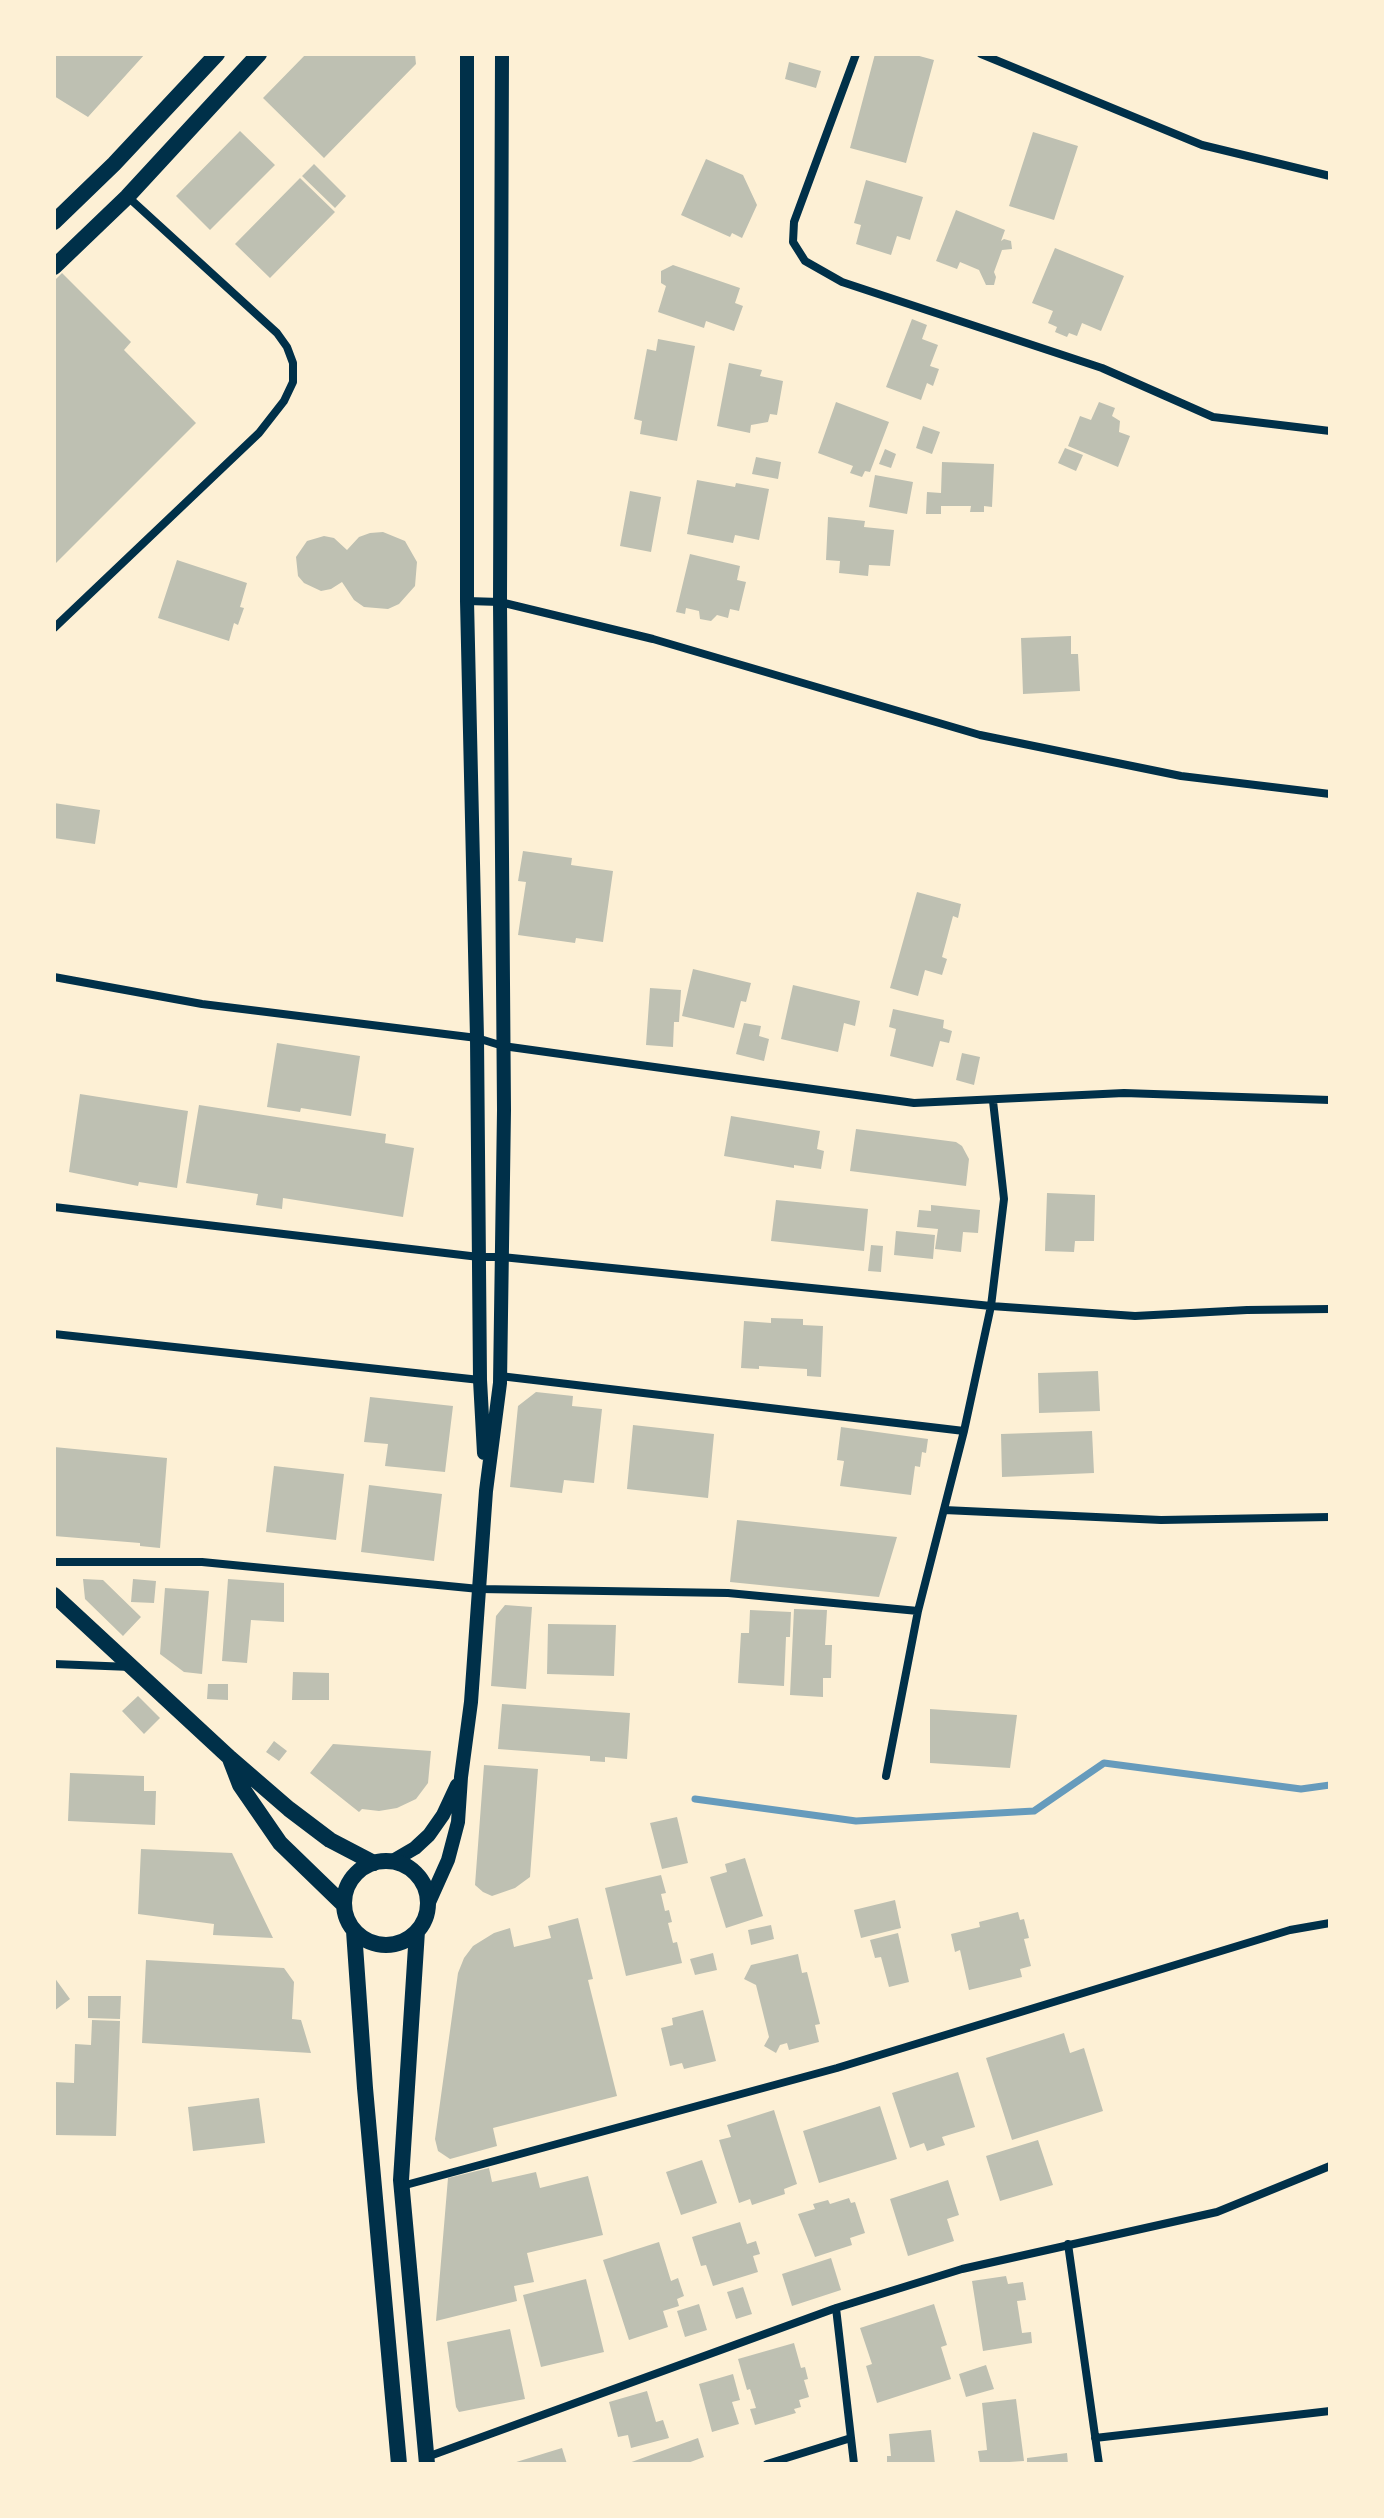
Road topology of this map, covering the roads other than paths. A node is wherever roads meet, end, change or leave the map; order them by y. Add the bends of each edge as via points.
1 (217, 54) edge
2 (259, 54) edge
3 (467, 54) edge
4 (502, 54) edge
5 (856, 54) edge
6 (981, 54) edge
7 (1330, 176) edge
8 (127, 197) junction
9 (54, 222) edge
10 (54, 267) edge
11 (1330, 431) edge
12 (467, 601) junction
13 (500, 602) junction
14 (54, 628) edge
15 (1330, 794) edge
16 (54, 977) edge
17 (477, 1038) junction
18 (503, 1046) junction
19 (1330, 1100) edge
20 (993, 1101) junction
21 (54, 1207) edge
22 (479, 1257) junction
23 (502, 1257) junction
24 (991, 1306) junction
25 (1330, 1309) edge
26 (54, 1334) edge
27 (500, 1376) junction
28 (480, 1380) junction
29 (964, 1431) junction
30 (486, 1491) junction
31 (944, 1510) junction
32 (1330, 1517) edge
33 (54, 1562) edge
34 (479, 1589) junction
35 (54, 1595) edge
36 (918, 1611) junction
37 (54, 1664) edge
38 (131, 1667) junction
39 (230, 1758) junction
40 (886, 1776) dead end
41 (461, 1777) junction
42 (391, 1862) junction
43 (374, 1863) junction
44 (344, 1905) junction
45 (427, 1907) junction
46 (1330, 1923) edge
47 (354, 1931) junction
48 (417, 1931) junction
49 (1330, 2166) edge
50 (402, 2186) junction
51 (1068, 2244) junction
52 (836, 2308) junction
53 (1330, 2411) edge
54 (851, 2438) junction
55 (1095, 2438) junction
56 (427, 2460) edge
57 (399, 2464) edge
58 (767, 2464) edge
59 (854, 2464) edge
60 (1099, 2464) edge

1 - 9 main road
2 - 8 main road
3 - 12 street
4 - 13 street
5 - 11 street via 794,222 793,242 805,261 842,282 1102,368 1213,417
6 - 7 street via 1202,145
8 - 10 main road
8 - 14 street via 277,333 293,363 293,382 259,433
12 - 13 street
12 - 17 street
13 - 15 street via 653,639 980,735 1181,776
13 - 18 street
16 - 17 street via 202,1004
17 - 18 street
17 - 22 street
18 - 20 street via 914,1103
18 - 23 street
19 - 20 street via 1124,1093
20 - 24 street via 1004,1199
21 - 22 street
22 - 23 street
22 - 28 street
23 - 24 street
23 - 27 street
24 - 25 street via 1135,1316
24 - 29 street
26 - 28 street
27 - 29 street
27 - 30 street
28 - 30 street
29 - 31 street
30 - 34 street
31 - 32 street via 1161,1520
31 - 36 street
33 - 34 street via 202,1562
34 - 36 street via 728,1593
34 - 41 street
35 - 38 main road
36 - 40 street
37 - 38 street
38 - 39 main road
39 - 43 main road via 330,1840
39 - 44 main road via 240,1785 280,1843
41 - 42 street via 429,1835
41 - 45 street via 458,1822
42 - 43 main road
42 - 45 main road via 421,1881
43 - 44 main road via 352,1879
44 - 47 main road
45 - 48 main road
46 - 50 street via 1290,1930 837,2068
47 - 48 main road via 379,1945 406,1940
47 - 57 main road
48 - 50 main road
49 - 51 street via 1217,2212
50 - 56 main road
51 - 52 street via 962,2269
51 - 55 street
52 - 54 street
52 - 56 street
53 - 55 street
54 - 58 street
54 - 59 street
55 - 60 street

